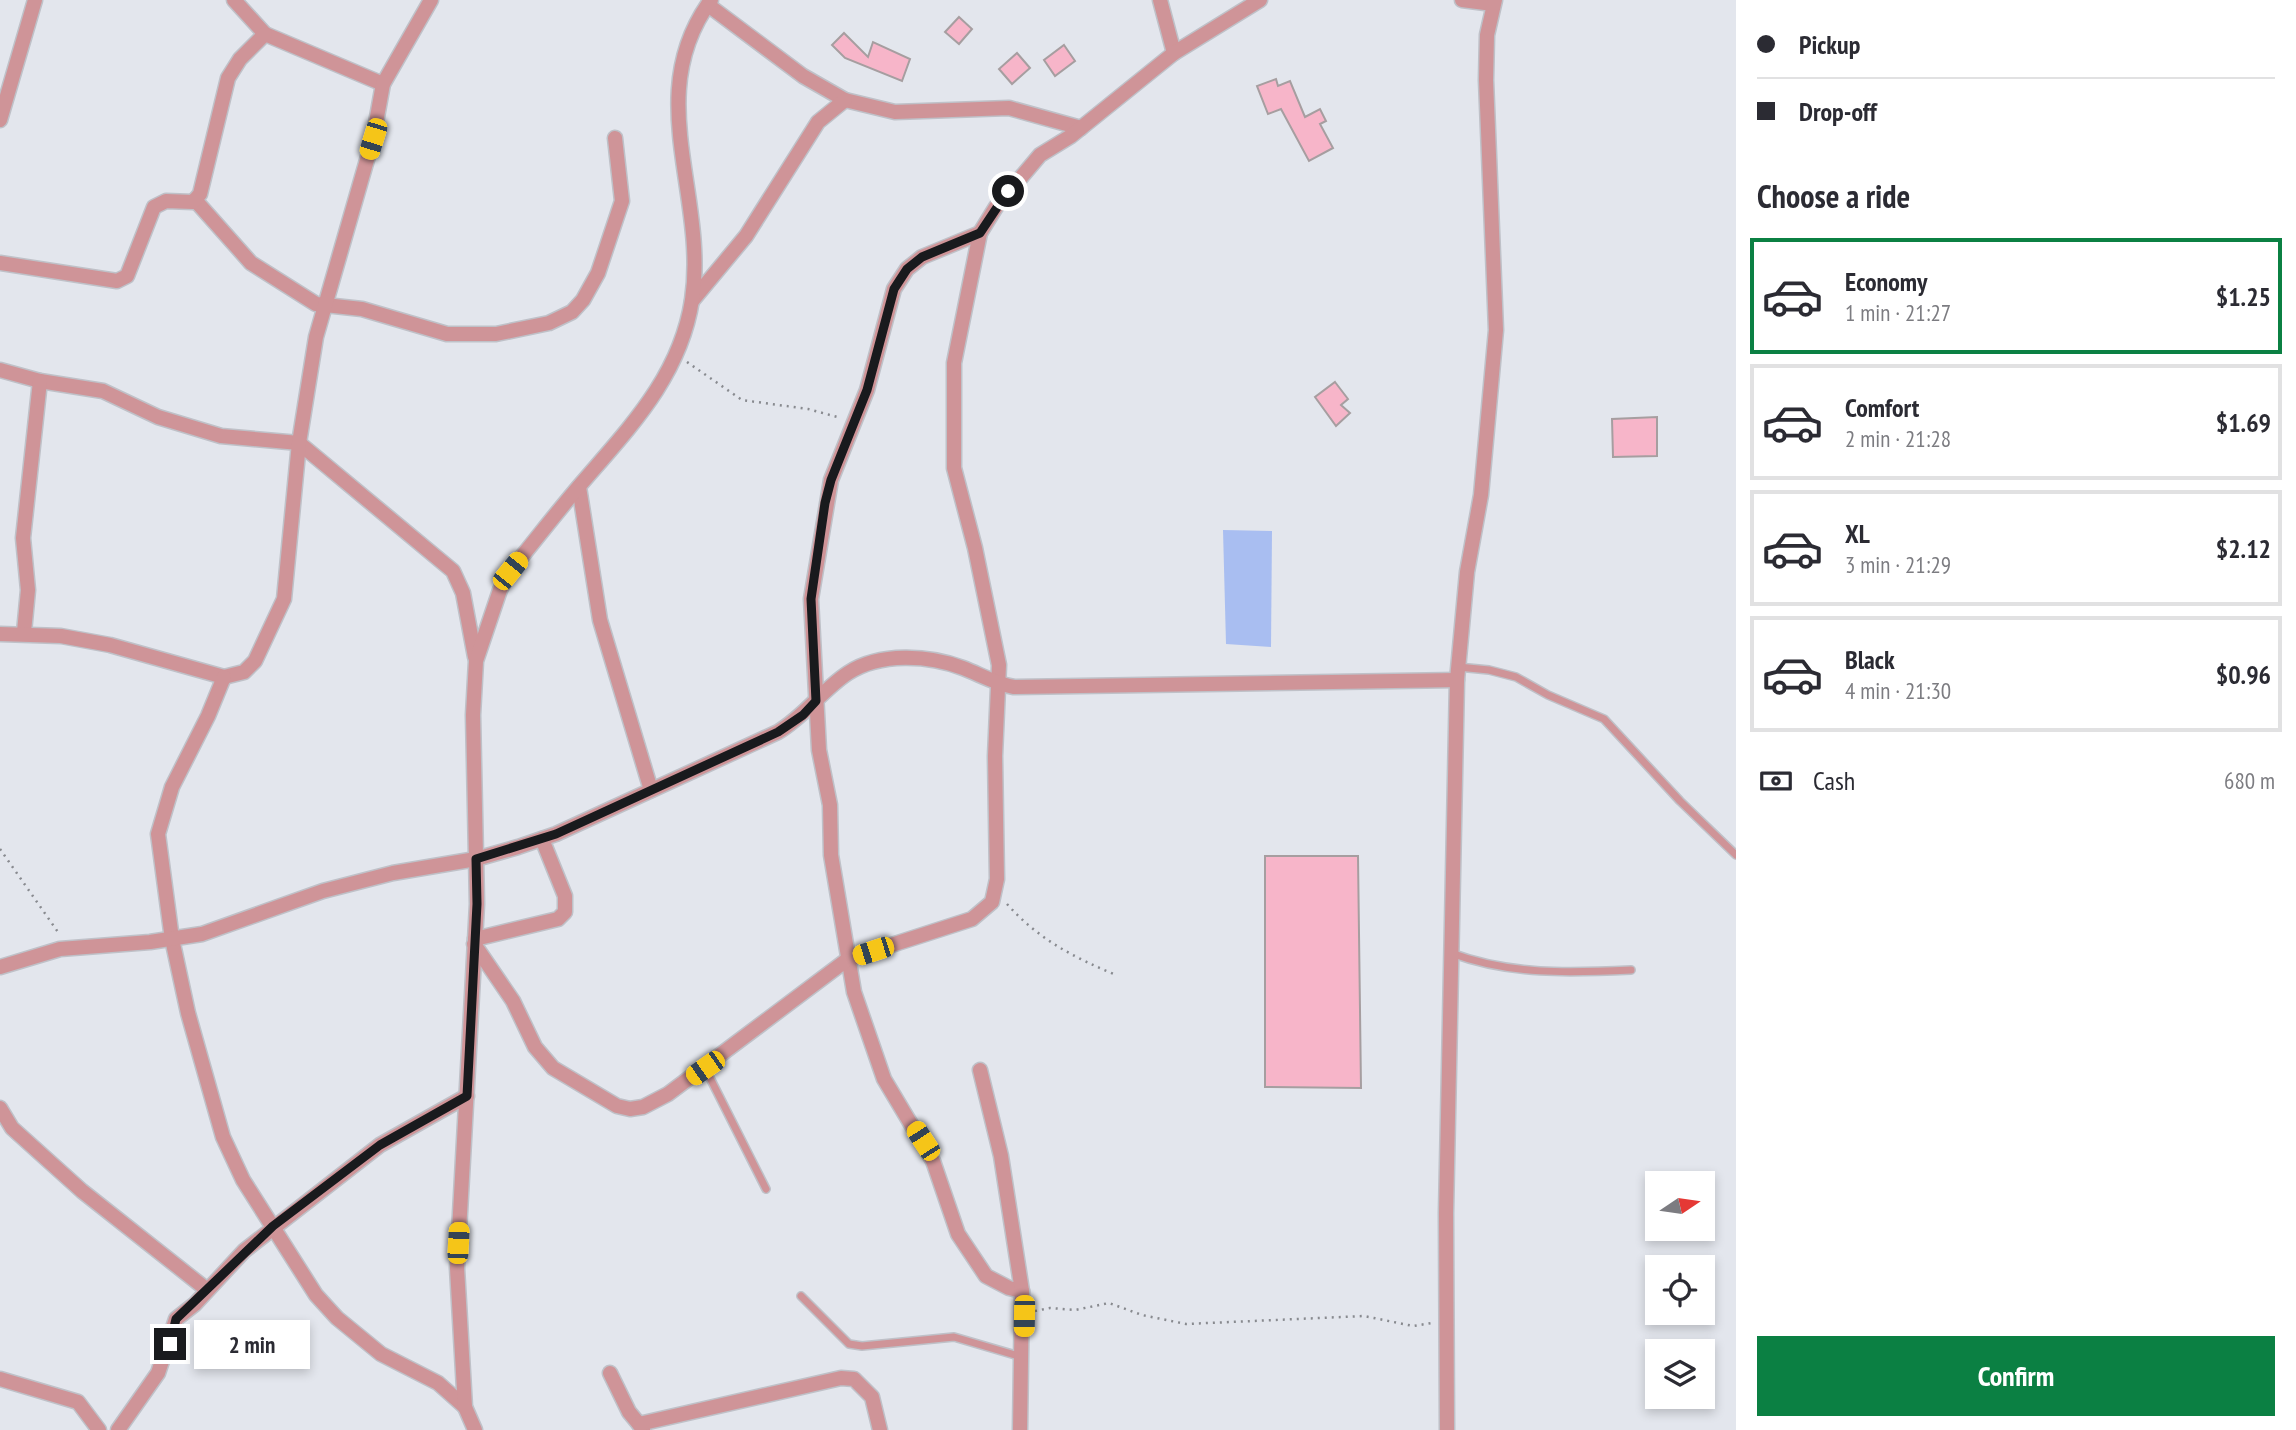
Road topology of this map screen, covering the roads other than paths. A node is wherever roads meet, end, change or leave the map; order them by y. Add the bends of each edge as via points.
1 (234, 0) edge
2 (430, 0) edge
3 (1160, 0) edge
4 (1260, 0) edge
5 (1462, 0) edge
6 (32, 1) edge
7 (710, 2) edge
8 (1494, 2) edge
9 (265, 34) junction
10 (1174, 53) junction
11 (383, 84) junction
12 (845, 100) junction
13 (0, 120) edge
14 (1081, 128) junction
15 (615, 138) dead end
16 (195, 200) junction
17 (980, 233) junction
18 (0, 263) edge
19 (692, 302) junction
20 (324, 307) junction
21 (0, 370) edge
22 (40, 382) junction
23 (299, 443) junction
24 (579, 487) junction
25 (24, 632) junction
26 (0, 634) edge
27 (476, 661) junction
28 (1458, 674) junction
29 (224, 677) junction
30 (999, 684) junction
31 (816, 701) junction
32 (651, 790) junction
33 (542, 839) junction
34 (1736, 855) edge
35 (476, 859) junction
36 (172, 939) junction
37 (475, 942) junction
38 (1451, 953) junction
39 (848, 959) junction
40 (0, 967) edge
41 (1631, 970) dead end
42 (705, 1068) junction
43 (980, 1070) dead end
44 (467, 1096) junction
45 (0, 1108) edge
46 (766, 1189) dead end
47 (273, 1226) junction
48 (206, 1289) junction
49 (1022, 1291) junction
50 (801, 1296) dead end
51 (1023, 1357) junction
52 (610, 1373) dead end
53 (0, 1379) edge
54 (465, 1407) junction
55 (641, 1427) edge
56 (99, 1430) edge
57 (118, 1430) edge
58 (475, 1430) edge
59 (880, 1430) edge
60 (1020, 1430) edge
61 (1447, 1430) edge

1 - 9 street
2 - 11 street
3 - 10 street
4 - 10 street
5 - 8 street
6 - 13 street
7 - 12 street via 803,76
7 - 19 street via 690,34 678,79 693,239
8 - 28 street via 1487,35 1486,80 1496,330
9 - 11 street
9 - 16 street via 228,78
10 - 14 street
11 - 20 street via 373,139
12 - 14 street via 895,112 1009,108
12 - 19 street via 818,122 746,236
14 - 17 street via 1031,163
15 - 20 street via 622,180 618,219 598,273 572,312 549,323 466,335 439,332 362,309
16 - 18 street via 162,201 154,207 131,271 117,281
16 - 20 street via 262,273
17 - 30 street via 954,363 954,476 975,548 998,658
17 - 31 street via 922,257 894,289 867,390 831,480 812,578
19 - 24 street via 675,356 653,401
20 - 23 street
21 - 22 street
22 - 23 street via 103,391 158,417 221,436
22 - 25 street via 23,538 29,598
23 - 27 street via 453,571 463,593
23 - 29 street via 284,599 250,667
24 - 27 street via 510,571
24 - 32 street via 600,620
25 - 26 street
25 - 29 street via 110,645
27 - 35 street
28 - 30 street via 1041,687
28 - 34 lane via 1489,670 1516,677 1604,719
28 - 38 street
29 - 36 street via 161,815 158,834
30 - 31 street via 948,664 884,659 851,671
30 - 39 street via 997,890 992,902 972,919
31 - 32 street via 778,732
31 - 39 street via 819,750 830,805 831,855
32 - 33 street
33 - 35 street
33 - 37 street via 565,896 565,912 558,919
35 - 36 street via 323,891 202,934
35 - 37 street
36 - 40 street via 69,948
36 - 47 street via 223,1137 243,1180
37 - 42 street via 543,1058 607,1102 630,1109 643,1107
37 - 44 street
38 - 41 lane via 1486,966 1522,971
38 - 61 street
39 - 42 street
39 - 49 street via 881,1072 933,1161 954,1225 986,1276
42 - 46 lane
43 - 49 street via 1004,1169
44 - 47 street via 380,1145
44 - 54 street via 457,1268
45 - 48 street via 12,1128 82,1191
47 - 48 street
47 - 54 street via 316,1295 337,1318 381,1354 438,1383
48 - 57 street via 176,1319 158,1373
49 - 51 street
50 - 51 lane via 849,1344 954,1338
51 - 60 street
52 - 55 street
53 - 56 street via 78,1402
54 - 58 street
55 - 59 street via 841,1378 854,1379 872,1397

